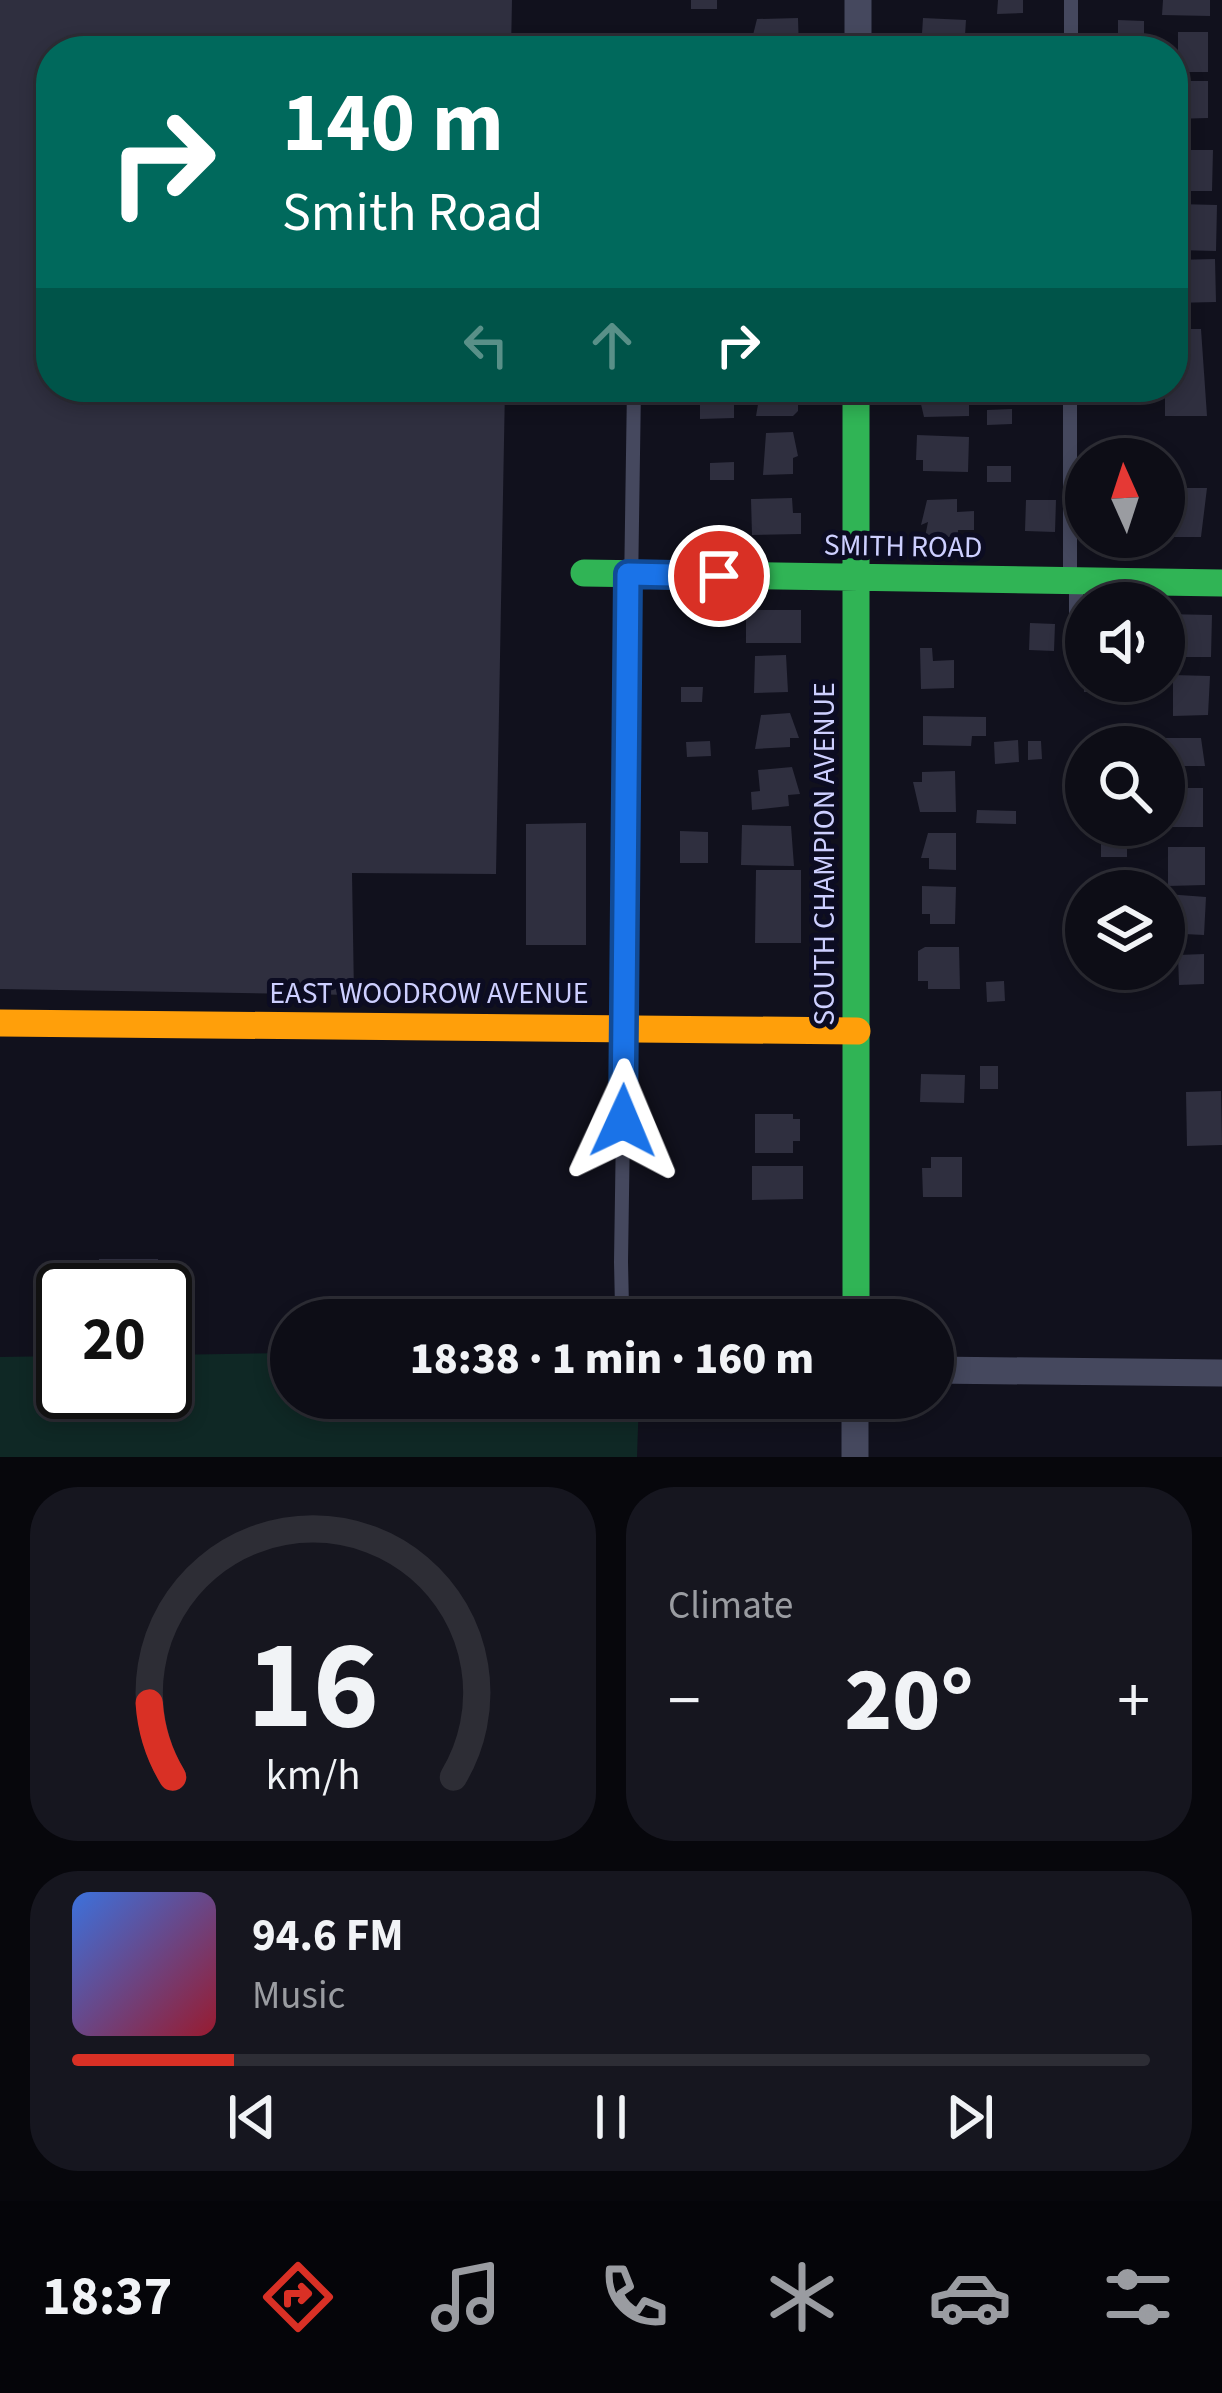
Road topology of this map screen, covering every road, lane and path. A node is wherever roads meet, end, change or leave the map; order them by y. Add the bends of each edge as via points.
1 (858, 0) edge
2 (1071, 0) edge
3 (858, 36) edge
4 (1071, 36) edge
5 (634, 402) edge
6 (856, 402) edge
7 (1070, 402) edge
8 (584, 573) dead end
9 (628, 574) junction
10 (855, 579) junction
11 (1073, 582) joint
12 (1185, 583) edge
13 (1222, 583) edge
14 (0, 1023) edge
15 (625, 1027) junction
16 (857, 1031) junction
17 (622, 1299) edge
18 (856, 1299) edge
19 (954, 1370) edge
20 (1222, 1373) edge
21 (855, 1419) edge
22 (855, 1457) edge

1 - 3 street
2 - 4 lane
5 - 9 lane
6 - 10 street, SOUTH CHAMPION AVENUE
7 - 11 lane
8 - 9 street, SMITH ROAD
9 - 10 street, SMITH ROAD
9 - 15 lane
10 - 11 street, SMITH ROAD
10 - 16 street, SOUTH CHAMPION AVENUE
12 - 13 street, SMITH ROAD
14 - 15 street, EAST WOODROW AVENUE
15 - 16 street, EAST WOODROW AVENUE
15 - 17 lane
16 - 18 street, SOUTH CHAMPION AVENUE
19 - 20 street
21 - 22 street

